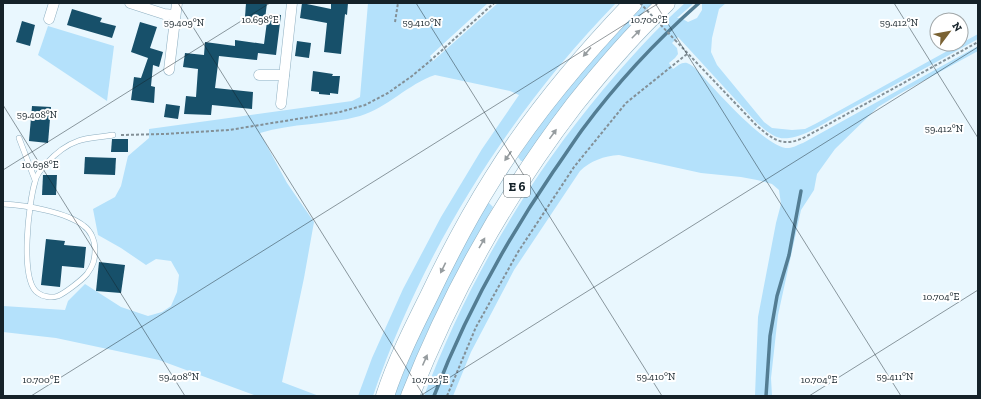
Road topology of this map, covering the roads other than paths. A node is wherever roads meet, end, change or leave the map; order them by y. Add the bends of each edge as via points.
1 (54, 3) edge
2 (130, 3) edge
3 (177, 3) edge
4 (292, 3) edge
5 (632, 3) edge
6 (666, 3) edge
7 (175, 15) junction
8 (49, 19) dead end
9 (169, 70) dead end
10 (260, 75) dead end
11 (284, 76) junction
12 (281, 104) dead end
13 (113, 135) road end
14 (19, 138) dead end
15 (35, 180) junction
16 (3, 204) edge
17 (30, 208) junction
18 (385, 396) edge
19 (410, 396) edge

1 - 8 street
2 - 7 street
3 - 7 street
4 - 11 street
5 -> 18 highway, E 6 via 557,88 493,178 452,248 418,317
19 -> 6 highway, E 6 via 462,279 502,209 552,135 595,80
7 - 9 street
10 - 11 street
11 - 12 street
13 - 15 lane via 78,141 62,150 45,165
14 - 15 lane
15 - 17 lane
16 - 17 lane
17 - 17 lane via 65,216 84,226 92,234 95,247 93,267 84,278 59,296 50,298 37,293 31,285 27,248

